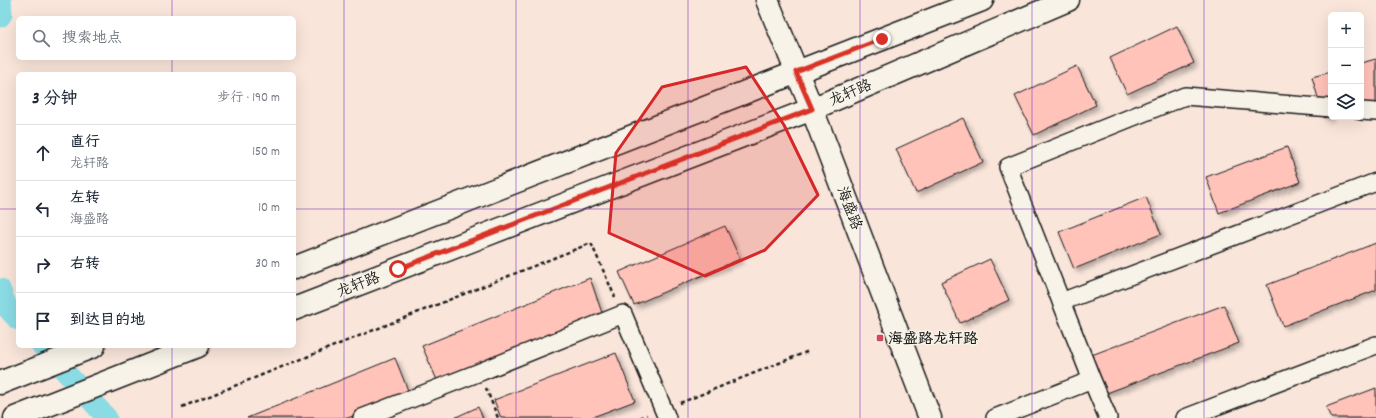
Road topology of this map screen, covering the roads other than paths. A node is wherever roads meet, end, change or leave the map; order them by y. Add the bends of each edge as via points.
1 (767, 0) edge
2 (982, 0) edge
3 (1068, 0) edge
4 (796, 72) junction
5 (1328, 108) edge
6 (812, 109) junction
7 (1364, 111) edge
8 (1376, 112) edge
9 (1376, 182) edge
10 (296, 267) edge
11 (1061, 302) junction
12 (296, 308) edge
13 (1376, 346) edge
14 (89, 348) edge
15 (193, 348) edge
16 (1092, 380) junction
17 (0, 383) edge
18 (665, 414) edge
19 (15, 418) edge
20 (362, 418) edge
21 (930, 418) edge
22 (995, 418) edge
23 (1108, 418) edge
24 (1185, 418) edge

1 - 4 street, 海盛路
2 - 4 street
3 - 6 street, 龙轩路
4 - 6 street, 海盛路
4 - 10 street
5 - 11 street via 1185,96 1008,167
6 - 12 street, 龙轩路
6 - 21 street, 海盛路
7 - 8 street
9 - 11 street
11 - 16 street
13 - 24 street
14 - 17 street
15 - 19 street
16 - 22 street
16 - 23 street
18 - 20 street via 623,314

